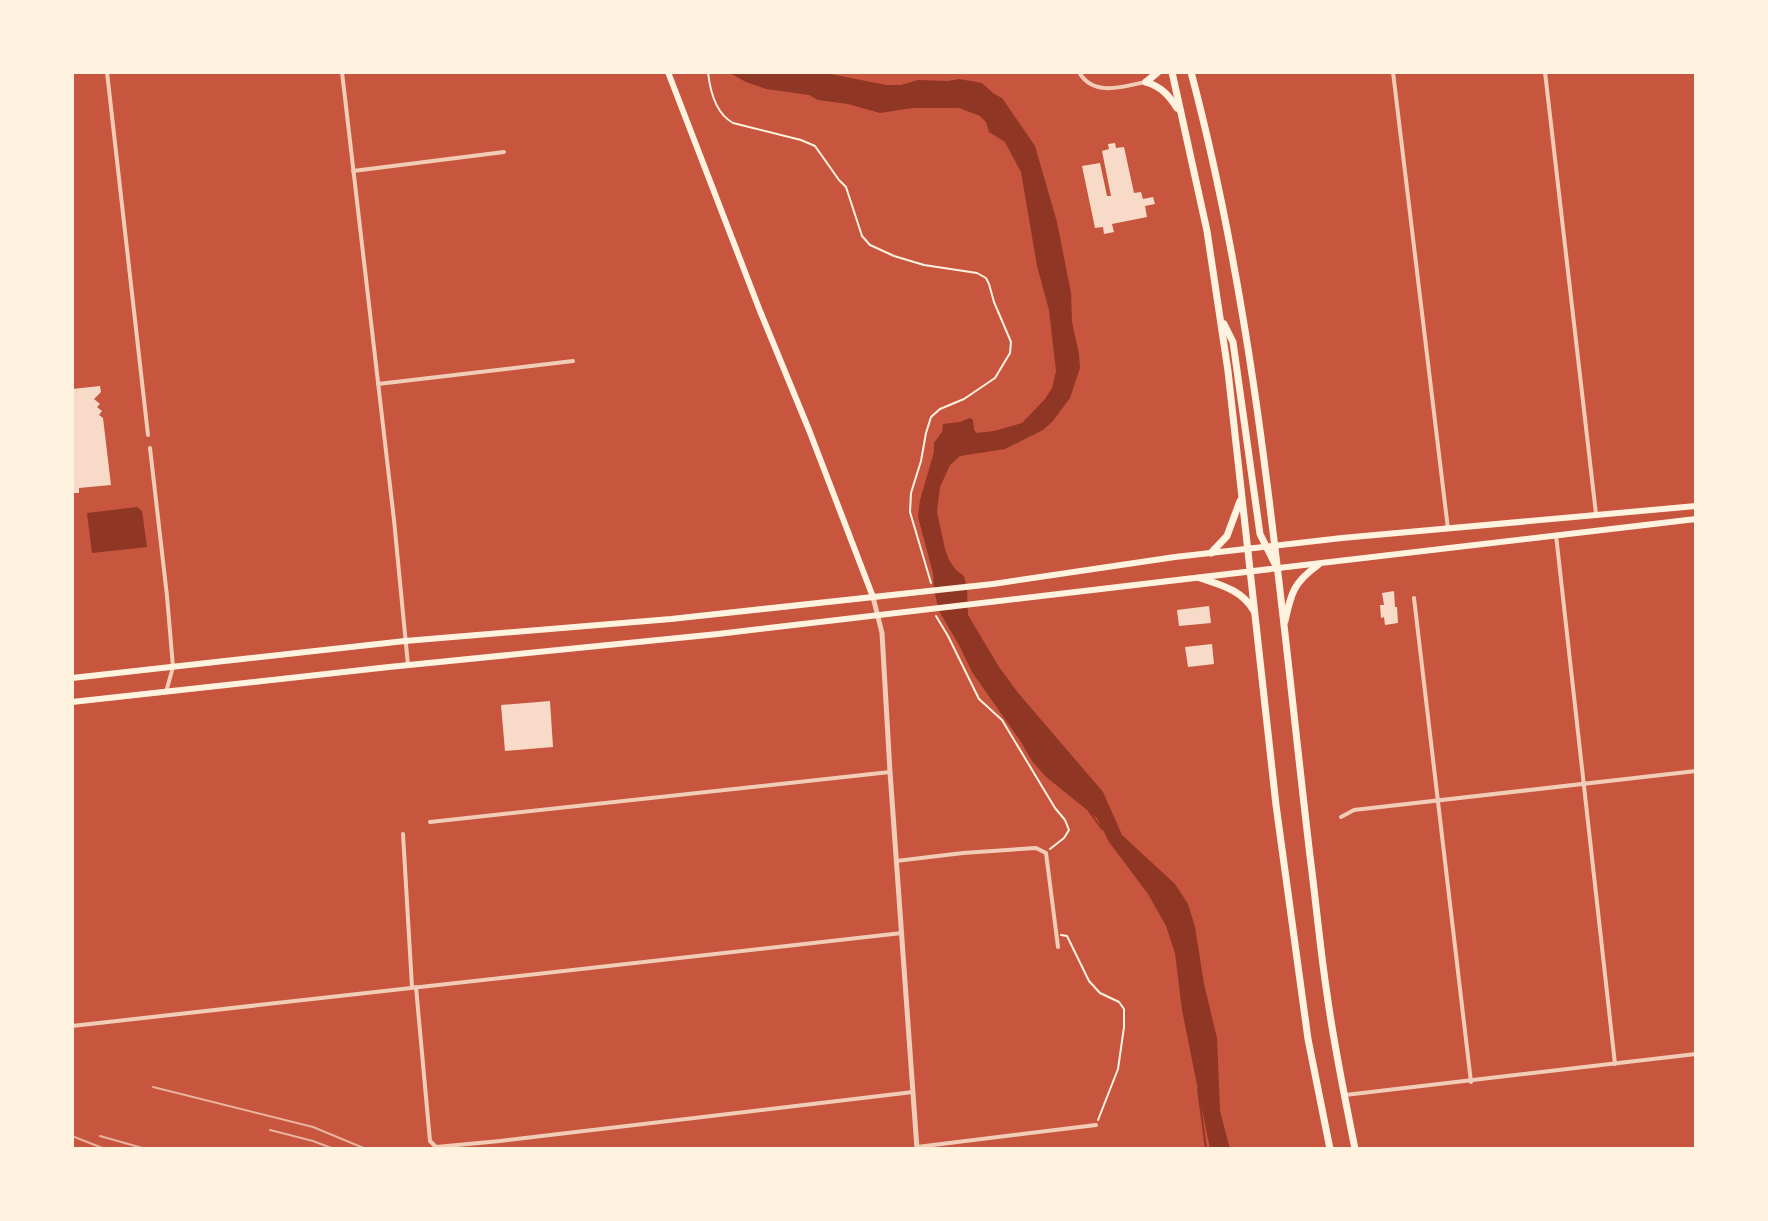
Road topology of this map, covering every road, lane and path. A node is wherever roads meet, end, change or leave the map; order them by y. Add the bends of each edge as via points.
1 (107, 72) edge
2 (342, 72) edge
3 (668, 72) edge
4 (708, 72) edge
5 (1079, 72) edge
6 (1158, 72) edge
7 (1172, 72) edge
8 (1191, 72) edge
9 (1393, 72) edge
10 (1545, 72) edge
11 (1146, 82) junction
12 (1181, 115) junction
13 (504, 152) dead end
14 (353, 171) junction
15 (1220, 317) junction
16 (573, 361) dead end
17 (378, 384) junction
18 (148, 435) dead end
19 (150, 448) dead end
20 (1242, 495) junction
21 (1696, 506) edge
22 (1596, 514) junction
23 (1696, 519) edge
24 (1448, 529) junction
25 (1556, 535) junction
26 (1270, 546) junction
27 (1247, 549) junction
28 (1211, 553) junction
29 (1318, 565) junction
30 (1278, 570) junction
31 (1250, 572) junction
32 (1200, 578) junction
33 (931, 585) dead end
34 (873, 597) junction
35 (1414, 598) dead end
36 (928, 607) junction
37 (878, 614) junction
38 (1256, 616) junction
39 (1284, 627) junction
40 (405, 641) junction
41 (408, 665) junction
42 (173, 667) junction
43 (72, 678) edge
44 (166, 692) junction
45 (72, 702) edge
46 (1696, 771) edge
47 (890, 772) junction
48 (1584, 784) junction
49 (1438, 801) junction
50 (1341, 817) dead end
51 (430, 822) dead end
52 (403, 834) dead end
53 (1046, 853) junction
54 (896, 861) junction
55 (902, 933) junction
56 (1056, 934) junction
57 (1058, 947) dead end
58 (414, 987) junction
59 (72, 1026) edge
60 (1696, 1054) edge
61 (1615, 1064) junction
62 (1471, 1082) junction
63 (913, 1092) junction
64 (1344, 1095) junction
65 (1096, 1125) joint
66 (917, 1148) edge
67 (1330, 1149) edge
68 (1355, 1149) edge

1 - 18 street
2 - 14 street
3 - 34 main road
4 - 33 path via 725,118 821,151 849,192 862,236 870,245 913,262 971,271 989,284 1011,342 1010,353 995,378 931,417 911,493 910,512
5 - 11 street via 1099,88
6 - 11 highway
7 - 12 highway
8 - 26 highway via 1250,366
9 - 24 street
10 - 22 street
11 - 12 highway via 1168,94
12 - 15 highway
13 - 14 street
14 - 17 street
15 - 20 highway
15 - 26 highway via 1233,342 1260,534
16 - 17 street
17 - 40 street
19 - 42 street
20 - 27 highway
20 - 28 highway via 1227,536
21 - 22 main road
22 - 24 main road
23 - 25 main road
24 - 26 main road
25 - 29 main road
25 - 48 street
26 - 27 main road
26 - 30 highway
27 - 28 main road
27 - 31 highway
28 - 34 main road
29 - 30 main road
29 - 39 highway via 1294,589
30 - 31 main road
30 - 39 highway
31 - 32 main road
31 - 38 highway
32 - 36 main road
32 - 38 highway via 1236,592
34 - 37 street
34 - 40 main road
35 - 49 street
36 - 37 main road
36 - 53 path via 979,699 1002,720 1065,820 1069,830
37 - 41 main road
37 - 47 street
38 - 67 highway via 1301,995
39 - 64 highway via 1327,995
40 - 41 street
40 - 42 main road
41 - 44 main road
42 - 43 main road
42 - 44 street
44 - 45 main road
46 - 48 street
47 - 51 street
47 - 54 street
48 - 49 street
48 - 61 street
49 - 50 street via 1354,810
49 - 62 street
52 - 58 street
53 - 54 street via 1036,848
53 - 56 street
54 - 55 street
55 - 58 street
55 - 63 street
56 - 57 street
56 - 65 path via 1067,936 1089,981 1124,1009 1118,1069
58 - 59 street
58 - 63 street via 430,1141 436,1147
60 - 61 street
61 - 62 street
62 - 64 street
63 - 66 street
64 - 68 highway
65 - 66 street

